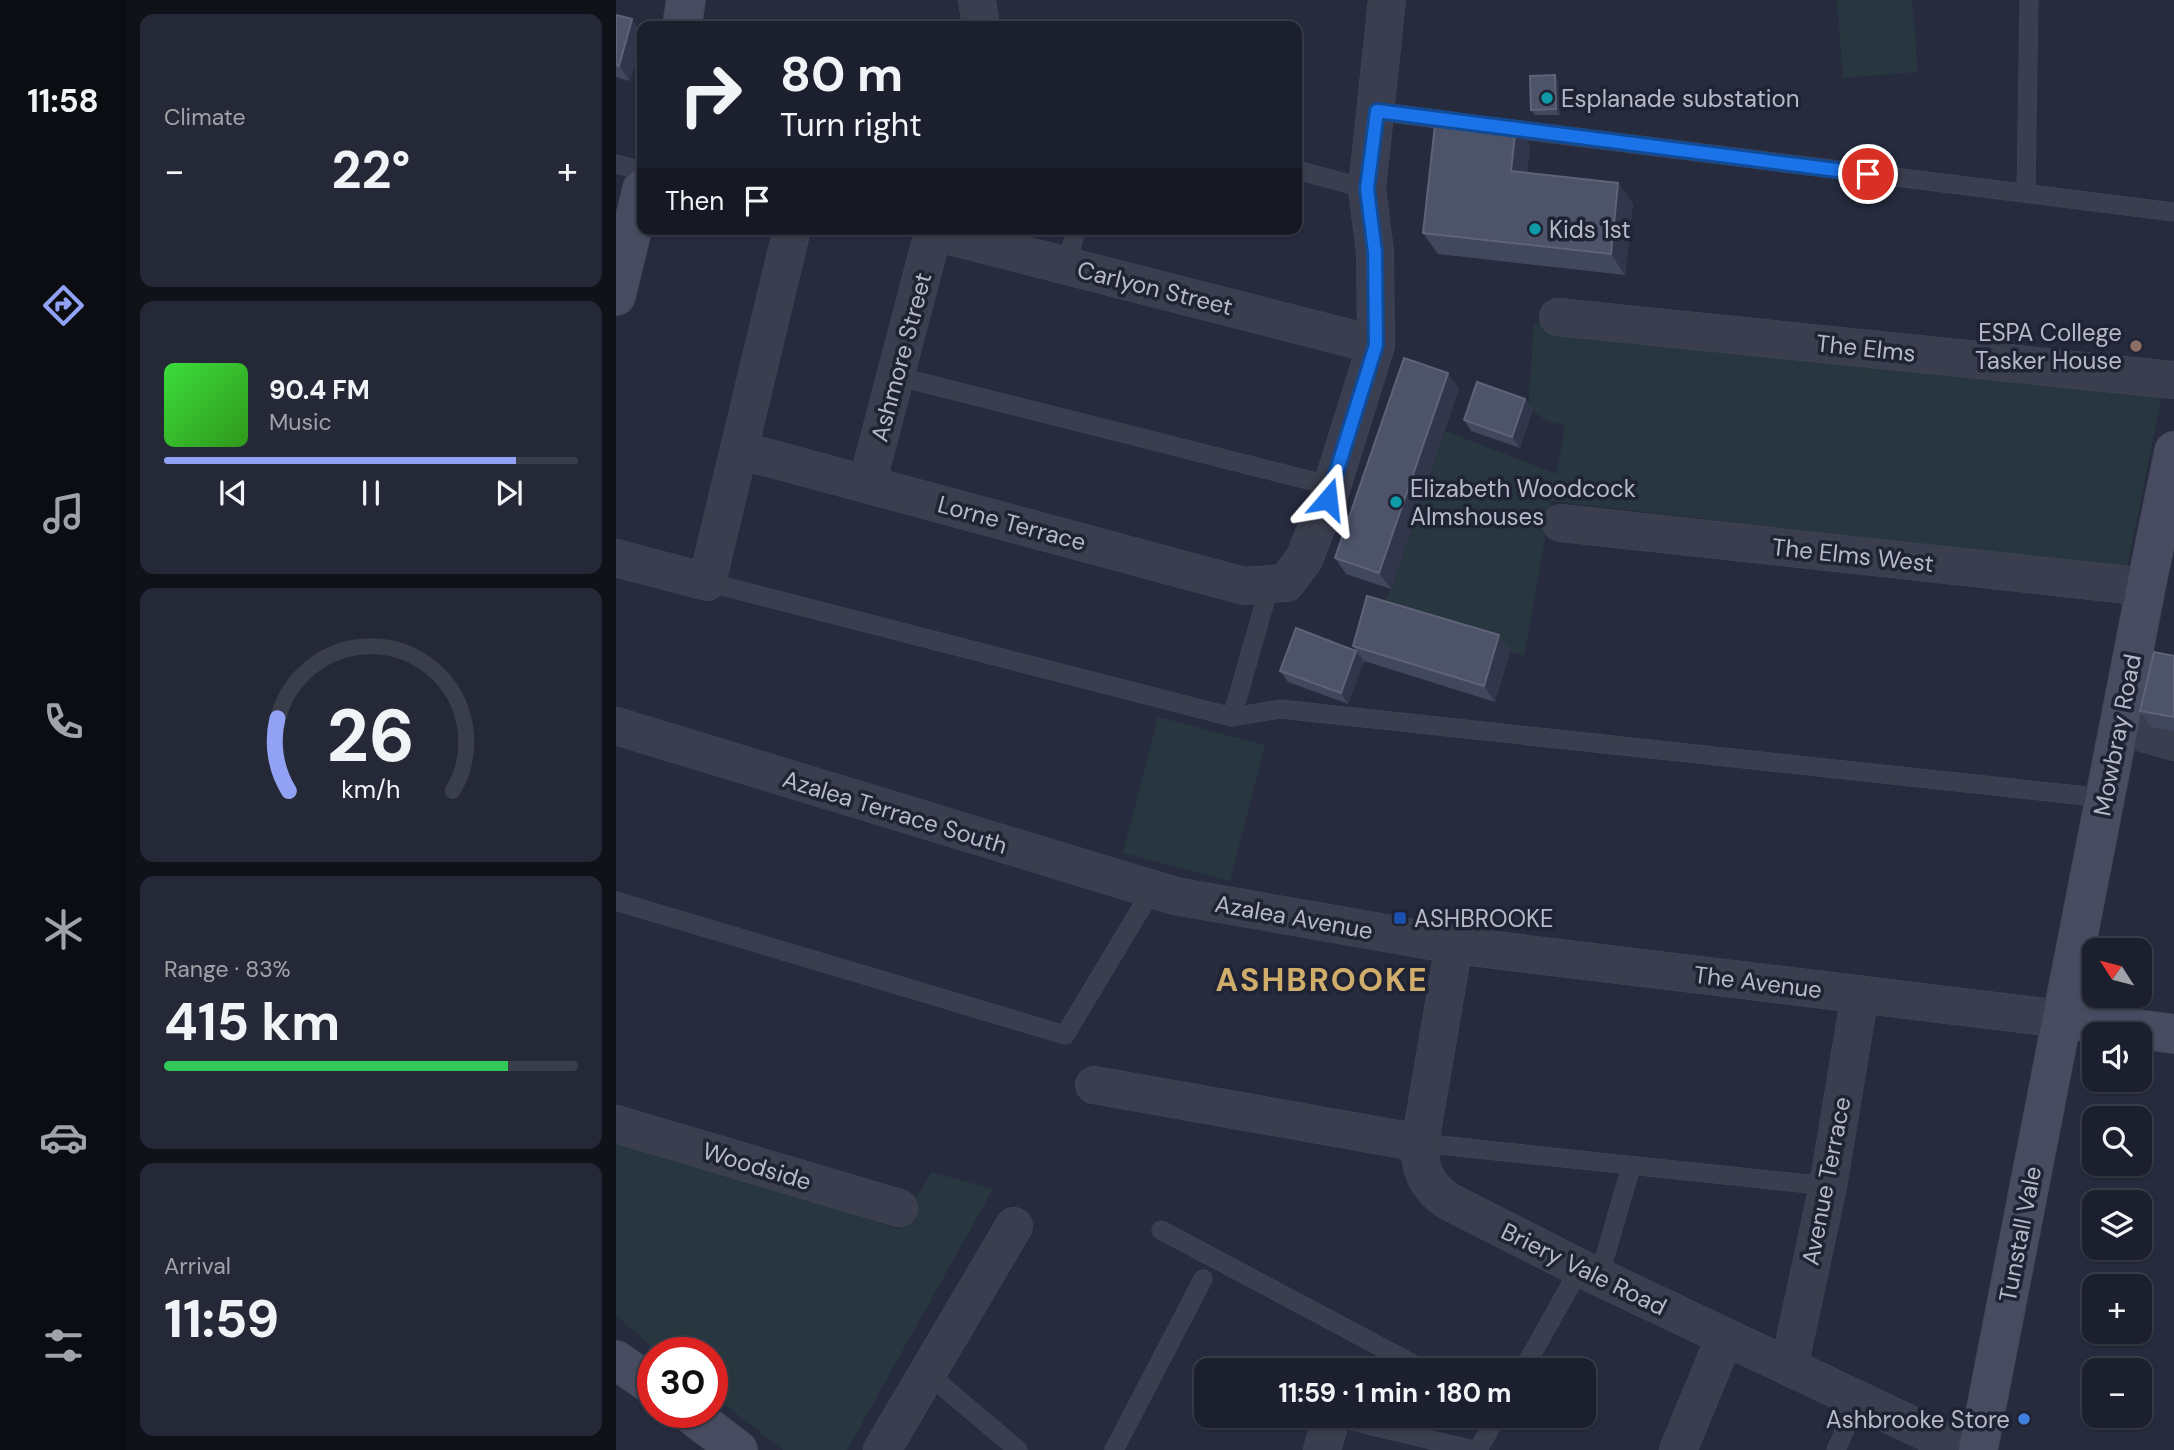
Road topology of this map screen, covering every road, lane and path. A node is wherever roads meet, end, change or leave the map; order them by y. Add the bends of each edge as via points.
1 (686, 0) edge
2 (977, 0) edge
3 (1387, 0) edge
4 (2029, 0) edge
5 (683, 21) edge
6 (980, 21) edge
7 (1377, 111) junction
8 (616, 163) edge
9 (637, 169) edge
10 (1302, 171) edge
11 (1367, 189) junction
12 (2026, 193) junction
13 (637, 210) edge
14 (2174, 212) edge
15 (791, 235) edge
16 (933, 235) edge
17 (950, 235) edge
18 (1074, 235) edge
19 (1067, 265) junction
20 (616, 296) edge
21 (1558, 317) dead end
22 (1376, 345) junction
23 (896, 376) junction
24 (2174, 380) edge
25 (739, 450) junction
26 (2174, 451) edge
27 (867, 484) junction
28 (1332, 486) junction
29 (1561, 523) dead end
30 (616, 558) edge
31 (708, 582) junction
32 (1278, 584) junction
33 (2146, 587) junction
34 (1232, 717) junction
35 (616, 726) edge
36 (2119, 726) junction
37 (2174, 742) edge
38 (2105, 799) junction
39 (1163, 893) junction
40 (616, 901) edge
41 (1454, 946) junction
42 (1860, 994) junction
43 (2062, 1019) junction
44 (2174, 1034) edge
45 (1094, 1085) dead end
46 (616, 1124) edge
47 (1420, 1143) junction
48 (1631, 1167) junction
49 (1828, 1186) junction
50 (899, 1208) dead end
51 (1014, 1226) dead end
52 (1161, 1230) dead end
53 (1589, 1273) junction
54 (1203, 1279) dead end
55 (1726, 1337) junction
56 (1401, 1358) edge
57 (1531, 1358) edge
58 (616, 1360) edge
59 (1789, 1367) junction
60 (637, 1374) edge
61 (928, 1374) junction
62 (1858, 1400) junction
63 (709, 1428) edge
64 (1328, 1428) edge
65 (1382, 1428) edge
66 (1489, 1428) edge
67 (737, 1450) edge
68 (882, 1450) edge
69 (1018, 1450) edge
70 (1114, 1450) edge
71 (1322, 1450) edge
72 (1475, 1450) edge
73 (1678, 1450) edge
74 (1836, 1450) edge
75 (1964, 1450) edge
76 (1978, 1450) edge

1 - 5 street
2 - 6 street
3 - 7 street
4 - 12 lane
7 - 11 street
7 - 12 lane
8 - 9 lane
10 - 11 lane
11 - 22 street via 1375,252
12 - 14 lane
13 - 20 street
15 - 25 street
16 - 23 street, Ashmore Street
17 - 19 street, Carlyon Street
18 - 19 lane
19 - 22 street, Carlyon Street
21 - 24 street, The Elms
22 - 28 street
23 - 27 street, Ashmore Street
23 - 28 lane
25 - 27 street, Lorne Terrace
25 - 31 street
26 - 33 street, Mowbray Road
27 - 32 street, Lorne Terrace via 1244,586
28 - 32 street via 1304,559
29 - 33 street, The Elms West
30 - 31 street
31 - 34 lane
32 - 34 lane
33 - 36 street, Mowbray Road
34 - 38 lane via 1280,709
35 - 39 street, Azalea Terrace South
36 - 37 street
36 - 38 street, Mowbray Road
38 - 43 street, Mowbray Road
39 - 40 lane via 1065,1035
39 - 41 street, Azalea Avenue
41 - 42 street, The Avenue
41 - 47 street, Briery Vale Road
42 - 43 street, The Avenue
42 - 49 street, Avenue Terrace
43 - 44 street
43 - 76 street, Tunstall Vale
45 - 47 street
46 - 50 street, Woodside
47 - 48 lane
47 - 53 street, Briery Vale Road via 1421,1168 1436,1192
48 - 49 lane
48 - 53 lane
49 - 59 street, Avenue Terrace
51 - 61 street
52 - 56 lane
53 - 55 street, Briery Vale Road
53 - 57 lane
54 - 70 lane
55 - 59 street, Briery Vale Road
55 - 73 street
58 - 60 street
59 - 62 street, Briery Vale Road
61 - 68 street
61 - 69 lane
62 - 74 lane
62 - 75 street, Briery Vale Road
63 - 67 street
64 - 71 street
65 - 72 lane
66 - 72 lane

